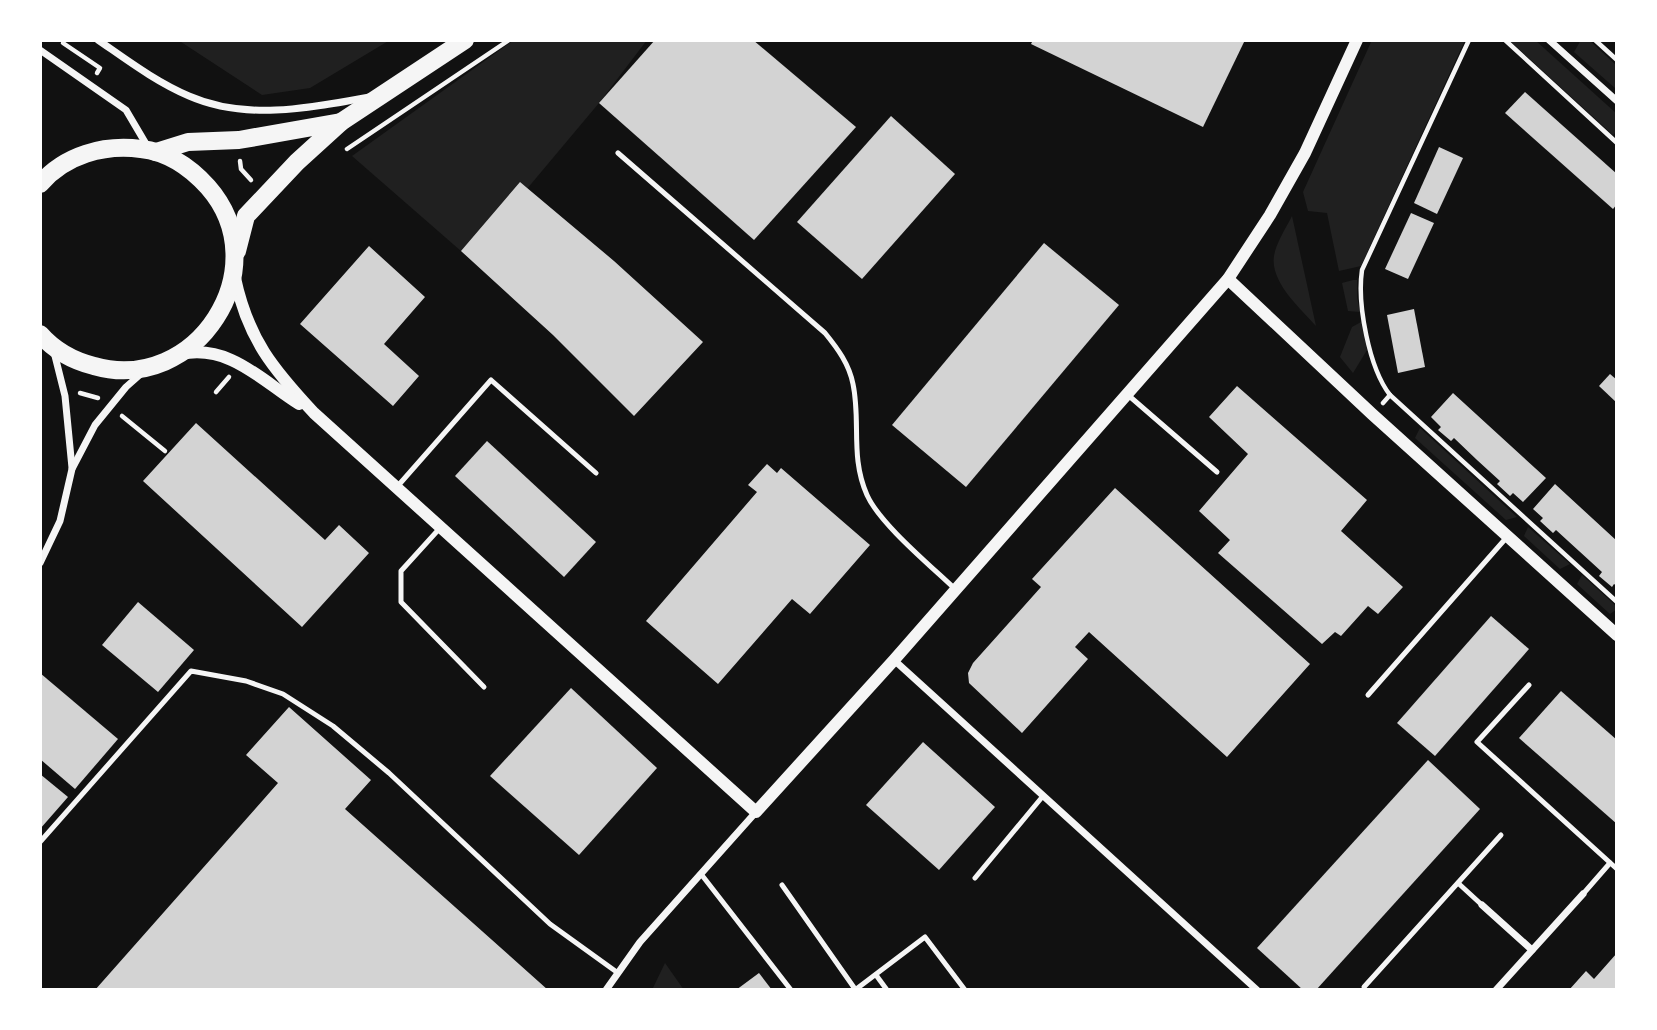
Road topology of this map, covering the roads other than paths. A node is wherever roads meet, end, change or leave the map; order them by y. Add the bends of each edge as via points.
1 (98, 40) edge
2 (465, 40) edge
3 (1357, 40) edge
4 (1549, 40) edge
5 (40, 50) edge
6 (383, 94) junction
7 (1617, 101) edge
8 (341, 122) junction
9 (153, 151) junction
10 (618, 153) dead end
11 (40, 184) edge
12 (234, 268) junction
13 (1228, 279) junction
14 (44, 338) edge
15 (177, 355) junction
16 (149, 367) junction
17 (1128, 395) junction
18 (314, 414) junction
19 (72, 469) junction
20 (1217, 472) dead end
21 (596, 473) dead end
22 (396, 488) junction
23 (440, 528) junction
24 (1507, 536) junction
25 (40, 563) edge
26 (955, 589) junction
27 (1617, 635) edge
28 (894, 660) junction
29 (1529, 685) dead end
30 (484, 687) dead end
31 (1368, 695) dead end
32 (1043, 796) junction
33 (756, 812) junction
34 (1502, 835) dead end
35 (40, 842) edge
36 (1611, 863) junction
37 (1617, 869) edge
38 (701, 874) junction
39 (975, 878) dead end
40 (1458, 883) junction
41 (782, 885) dead end
42 (1583, 894) joint
43 (1482, 905) joint
44 (1532, 950) junction
45 (618, 973) junction
46 (876, 975) junction
47 (1364, 987) dead end
48 (606, 990) edge
49 (791, 990) edge
50 (855, 990) edge
51 (887, 990) edge
52 (965, 990) edge
53 (1256, 990) edge
54 (1496, 990) edge

1 - 6 street via 191,97 247,110 295,109
2 - 6 main road
3 - 13 street via 1305,153
4 - 7 street
5 - 9 street via 126,110
6 - 8 main road
8 - 9 main road via 239,141 187,142
8 - 12 main road via 246,216
9 - 11 main road via 122,146 95,150 69,160
9 - 12 main road via 198,176 214,195 233,240
10 - 26 lane via 825,333 843,356 853,384 855,445 867,496 880,516
12 - 15 main road via 225,303 208,331
12 - 18 street via 258,346
13 - 17 street
13 - 24 street
14 - 16 main road via 82,363 102,369
14 - 19 street via 65,396
15 - 16 main road
15 - 18 street via 190,352 228,357
16 - 19 street via 109,406
17 - 20 lane
17 - 26 street
18 - 22 street
19 - 25 street via 60,520
21 - 22 lane via 491,380
22 - 23 street
23 - 30 lane via 401,571 401,602
23 - 33 street
24 - 27 street
24 - 31 lane
26 - 28 street
28 - 32 street
28 - 33 street
29 - 36 lane via 1478,742
32 - 39 lane
32 - 53 street
33 - 38 street
34 - 40 lane
35 - 45 lane via 191,671 246,681 283,694 333,726 551,924
36 - 37 lane
36 - 42 lane
38 - 45 street
38 - 49 lane
40 - 43 lane
40 - 47 lane
41 - 50 lane
42 - 44 street
43 - 44 street
44 - 54 street
45 - 48 street
46 - 50 lane
46 - 51 lane
46 - 52 lane via 925,937

